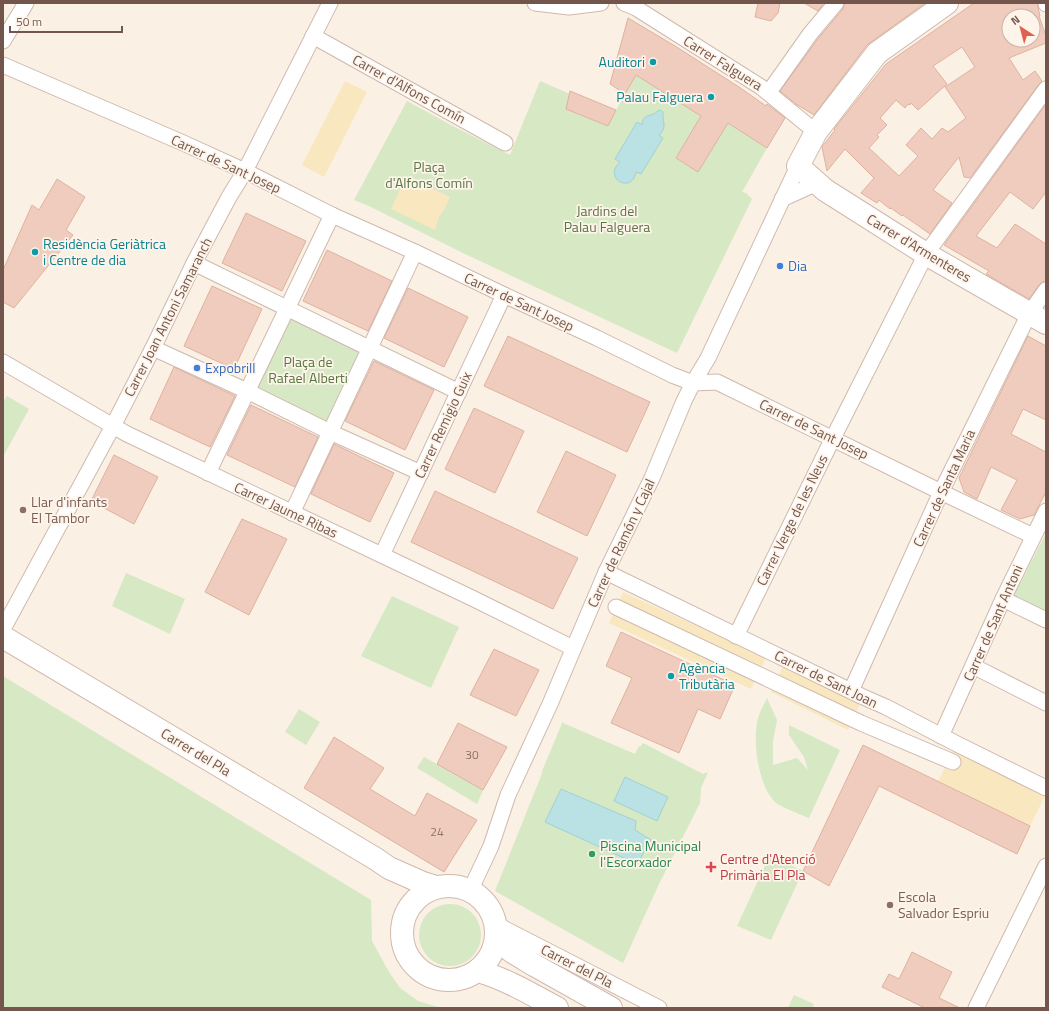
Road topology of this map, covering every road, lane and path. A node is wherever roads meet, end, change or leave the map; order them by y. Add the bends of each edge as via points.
1 (26, 3) edge
2 (330, 3) edge
3 (535, 3) edge
4 (601, 3) edge
5 (624, 3) edge
6 (836, 3) edge
7 (947, 3) edge
8 (569, 5) edge
9 (313, 36) junction
10 (3, 41) edge
11 (3, 65) edge
12 (1046, 89) edge
13 (768, 92) junction
14 (816, 132) junction
15 (505, 143) dead end
16 (798, 166) junction
17 (245, 171) junction
18 (817, 183) junction
19 (782, 199) junction
20 (332, 215) junction
21 (415, 252) junction
22 (926, 254) junction
23 (194, 263) junction
24 (1046, 290) edge
25 (504, 295) junction
26 (287, 308) junction
27 (1038, 318) edge
28 (153, 348) junction
29 (369, 349) junction
30 (3, 362) edge
31 (693, 383) junction
32 (247, 391) junction
33 (459, 392) junction
34 (113, 426) junction
35 (330, 432) junction
36 (833, 439) junction
37 (208, 473) junction
38 (421, 473) junction
39 (941, 492) junction
40 (1046, 511) edge
41 (292, 513) junction
42 (1034, 536) junction
43 (382, 555) junction
44 (606, 572) junction
45 (1003, 599) junction
46 (616, 607) dead end
47 (1046, 620) edge
48 (3, 629) edge
49 (736, 636) junction
50 (3, 637) edge
51 (573, 648) junction
52 (973, 666) junction
53 (851, 691) junction
54 (1046, 703) edge
55 (941, 736) junction
56 (953, 762) dead end
57 (1046, 788) edge
58 (1046, 866) edge
59 (389, 868) junction
60 (436, 887) junction
61 (470, 891) junction
62 (408, 910) junction
63 (496, 929) junction
64 (478, 970) junction
65 (557, 1008) edge
66 (611, 1008) edge
67 (659, 1008) edge
68 (976, 1008) edge

1 - 10 street
2 - 9 street, Carrer Joan Antoni Samaranch
3 - 8 street
4 - 8 street
5 - 13 street, Carrer Falguera via 636,8
6 - 13 street
7 - 14 main road, Carrer de Ramón y Cajal via 877,53
9 - 15 street, Carrer d'Alfons Comín
9 - 17 street, Carrer Joan Antoni Samaranch
11 - 17 street, Carrer de Sant Josep
12 - 22 street, Carrer Verge de les Neus
13 - 14 street, Carrer Falguera
14 - 16 main road, Carrer de Ramón y Cajal
16 - 18 main road, Carrer d'Armenteres
16 - 19 street, Carrer de Ramón y Cajal
17 - 20 street, Carrer de Sant Josep
17 - 23 street, Carrer Joan Antoni Samaranch
18 - 19 street
18 - 22 main road, Carrer d'Armenteres
19 - 31 street, Carrer de Ramón y Cajal via 708,358
20 - 21 street, Carrer de Sant Josep
20 - 26 street
21 - 25 street, Carrer de Sant Josep
21 - 29 street
22 - 27 main road, Carrer d'Armenteres
22 - 36 street, Carrer Verge de les Neus
23 - 26 street
23 - 28 street, Carrer Joan Antoni Samaranch
24 - 27 street, Carrer de Santa Maria
25 - 31 street, Carrer de Sant Josep
25 - 33 street, Carrer Remigio Guix
26 - 29 street
26 - 32 street
27 - 39 street, Carrer de Santa Maria
28 - 32 street
28 - 34 street, Carrer Joan Antoni Samaranch
29 - 33 street
29 - 35 street
30 - 34 street, Carrer Jaume Ribas
31 - 36 street, Carrer de Sant Josep via 717,382
31 - 44 street, Carrer de Ramón y Cajal via 652,478
32 - 35 street
32 - 37 street
33 - 38 street, Carrer Remigio Guix
34 - 37 street, Carrer Jaume Ribas
34 - 48 street, Carrer Joan Antoni Samaranch
35 - 38 street
35 - 41 street
36 - 39 street, Carrer de Sant Josep
36 - 49 street, Carrer Verge de les Neus
37 - 41 street, Carrer Jaume Ribas
38 - 43 street, Carrer Remigio Guix
39 - 42 street, Carrer de Sant Josep
39 - 53 street, Carrer de Santa Maria
40 - 42 street, Carrer de Sant Antoni
41 - 43 street, Carrer Jaume Ribas
42 - 45 street, Carrer de Sant Antoni
43 - 51 street, Carrer Jaume Ribas
44 - 49 street, Carrer de Sant Joan
44 - 51 street, Carrer de Ramón y Cajal
45 - 47 street
45 - 52 street, Carrer de Sant Antoni
46 - 56 street, Carrer de Sant Joan via 861,723
49 - 53 street, Carrer de Sant Joan
50 - 59 main road, Carrer del Pla
51 - 61 street, Carrer de Ramón y Cajal via 508,796 491,846
52 - 54 street
52 - 55 street, Carrer de Sant Antoni
53 - 55 street, Carrer de Sant Joan
55 - 57 street, Carrer de Sant Joan
58 - 68 street
59 - 60 main road, Carrer del Pla
59 - 62 main road, Carrer del Pla via 405,897
60 - 61 main road via 461,887
60 - 62 main road via 422,894
61 - 63 main road via 488,906
62 - 64 main road via 403,922 402,942 406,955 419,970 430,977 451,981 465,978
63 - 64 main road via 495,945 491,955
63 - 66 main road, Carrer del Pla via 510,951
63 - 67 street, Carrer del Pla via 504,928
64 - 65 main road via 517,986

